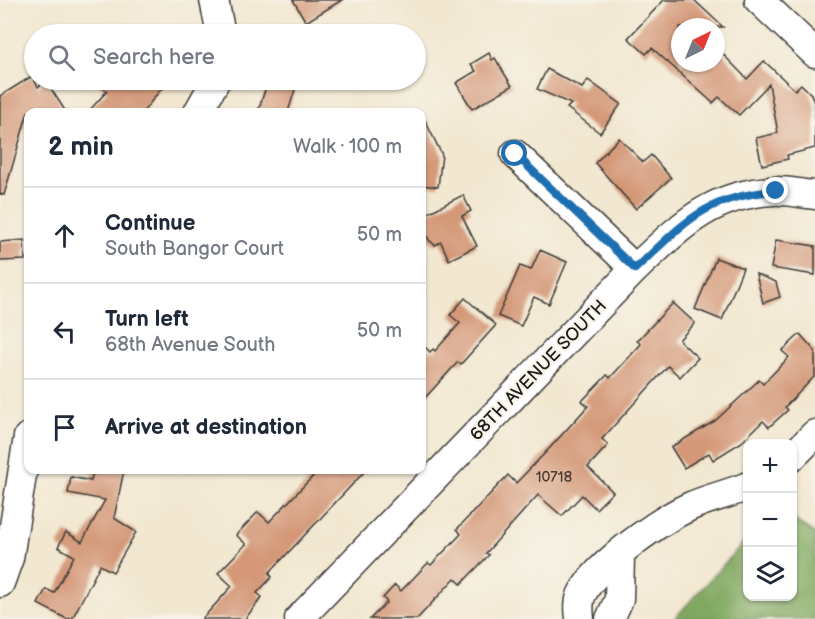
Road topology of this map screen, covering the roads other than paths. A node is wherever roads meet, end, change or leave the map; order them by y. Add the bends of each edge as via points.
1 (214, 0) edge
2 (759, 0) edge
3 (219, 24) edge
4 (815, 53) edge
5 (210, 90) edge
6 (200, 108) edge
7 (515, 154) dead end
8 (815, 195) edge
9 (635, 269) junction
10 (815, 434) edge
11 (797, 452) edge
12 (24, 462) edge
13 (743, 487) edge
14 (620, 555) junction
15 (0, 583) edge
16 (299, 619) edge
17 (580, 619) edge
18 (610, 619) edge

1 - 3 street
2 - 4 street
5 - 6 street
7 - 9 street
8 - 9 street, 68TH AVENUE SOUTH via 776,191 727,198 681,226
9 - 16 street, 68TH AVENUE SOUTH
10 - 11 street
12 - 15 street via 9,558
13 - 14 street via 672,516
14 - 17 street via 583,592
14 - 18 street via 619,599

